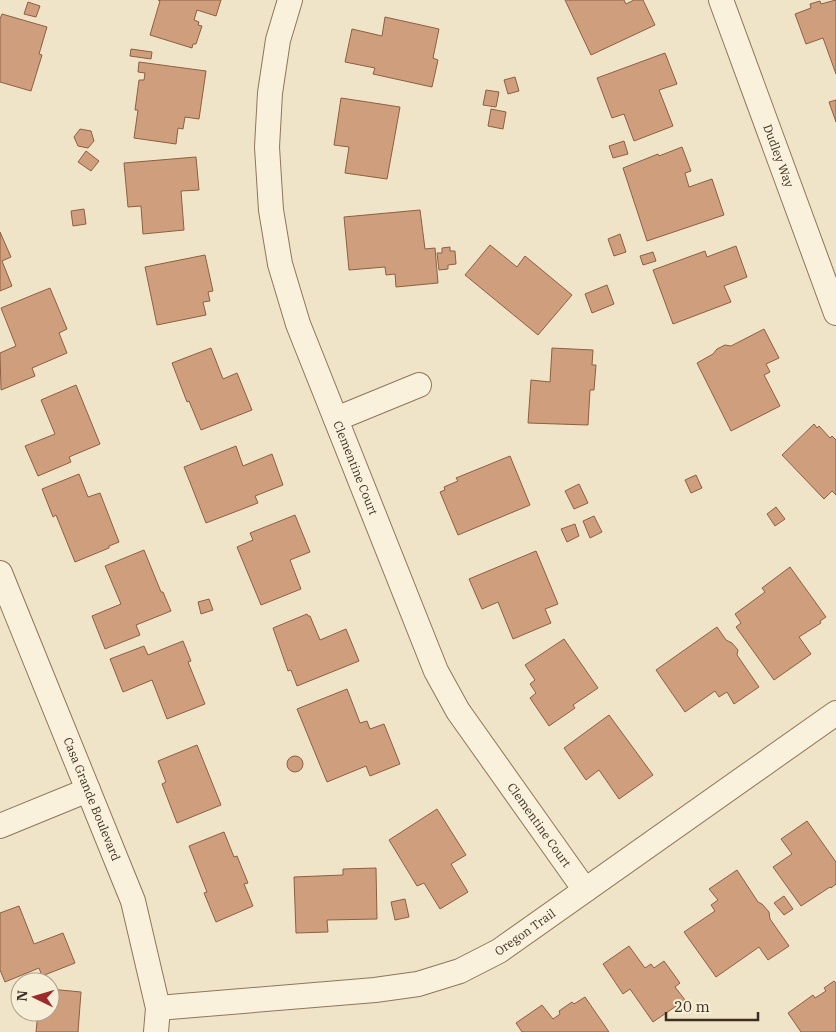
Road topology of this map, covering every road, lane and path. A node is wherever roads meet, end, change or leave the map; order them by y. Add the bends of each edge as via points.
1 (290, 0) edge
2 (721, 0) edge
3 (836, 313) edge
4 (419, 385) dead end
5 (336, 419) junction
6 (0, 573) edge
7 (836, 713) edge
8 (88, 790) junction
9 (0, 826) edge
10 (585, 890) junction
11 (158, 1008) junction
12 (156, 1032) edge

1 - 5 street, Clementine Court via 278,40 270,93 267,147 271,210 280,264 298,324
2 - 3 street, Dudley Way
4 - 5 street
5 - 10 street, Clementine Court via 436,671 458,711
6 - 8 street, Casa Grande Boulevard
7 - 10 street, Oregon Trail
8 - 9 street
8 - 11 street, Casa Grande Boulevard via 133,901
10 - 11 street, Oregon Trail via 499,951 460,971 418,984
11 - 12 street, Casa Grande Boulevard

